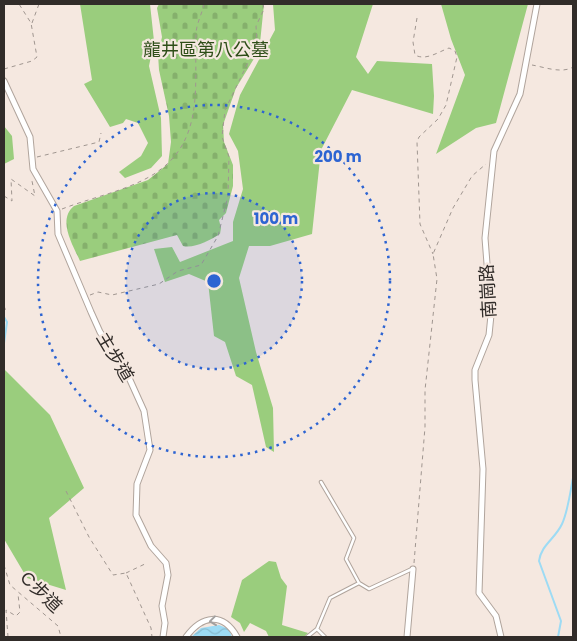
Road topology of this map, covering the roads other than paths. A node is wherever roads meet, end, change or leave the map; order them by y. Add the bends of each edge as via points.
1 (537, 4) edge
2 (4, 80) edge
3 (321, 482) dead end
4 (413, 569) joint
5 (359, 582) junction
6 (317, 629) junction
7 (163, 637) edge
8 (186, 637) edge
9 (237, 637) edge
10 (307, 637) edge
11 (325, 637) edge
12 (407, 637) edge
13 (501, 637) edge

1 - 13 street, 南崗路 via 520,94 501,130 492,160 484,238 491,315 489,334 474,380 483,469 480,593 496,616
2 - 7 street, 主步道 via 30,137 31,158 40,181 57,211 58,234 100,332 126,369 144,412 150,450 137,484 136,515 151,546 166,563
3 - 5 lane via 354,538 346,559
4 - 5 lane via 369,588
4 - 12 street
5 - 6 lane via 330,598
6 - 10 lane
6 - 11 lane
9 -> 8 street via 220,619 196,626

